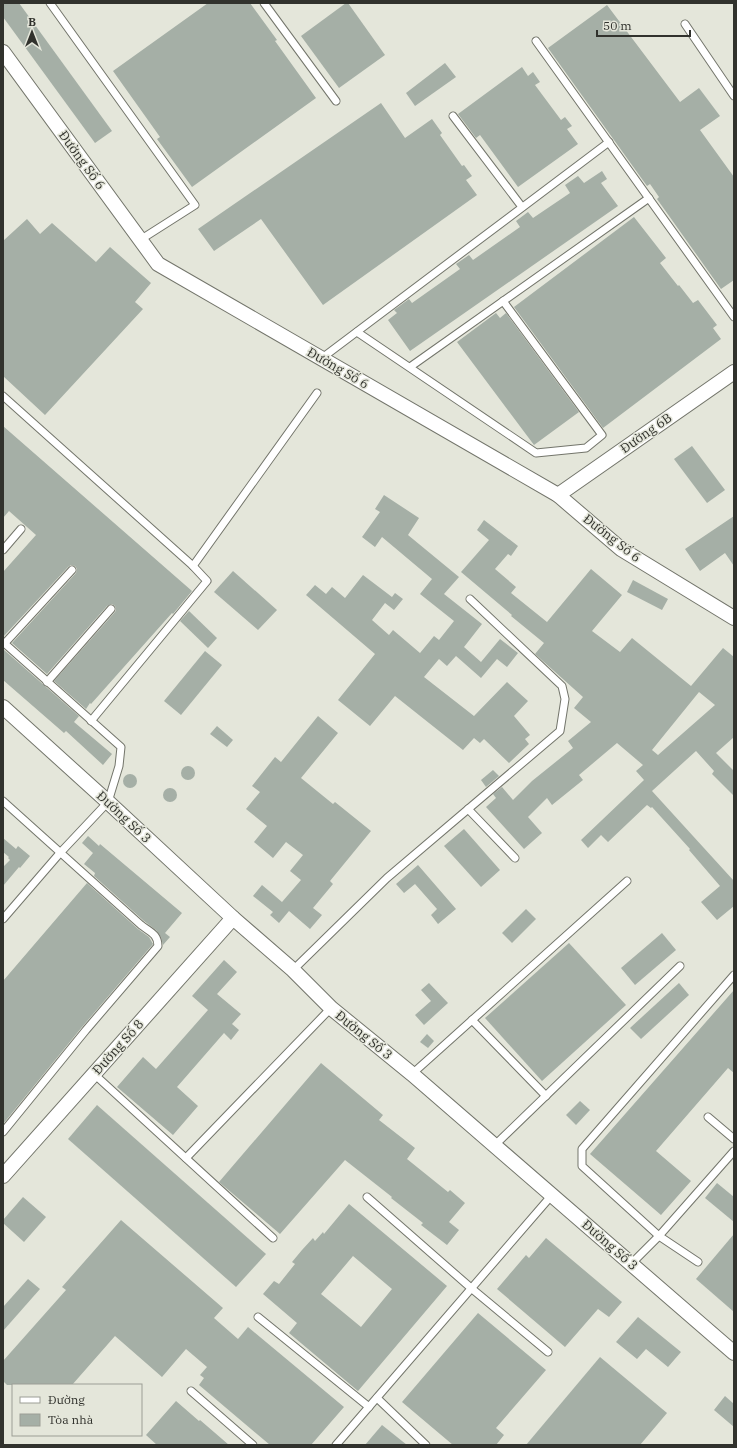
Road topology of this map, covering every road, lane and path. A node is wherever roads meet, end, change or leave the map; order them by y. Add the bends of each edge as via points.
1 (50, 3) edge
2 (264, 3) edge
3 (685, 24) dead end
4 (536, 41) dead end
5 (3, 52) edge
6 (734, 96) edge
7 (336, 101) dead end
8 (453, 116) dead end
9 (608, 142) junction
10 (649, 198) junction
11 (522, 207) junction
12 (140, 240) junction
13 (502, 302) junction
14 (734, 316) edge
15 (357, 332) junction
16 (322, 358) junction
17 (410, 367) junction
18 (734, 372) edge
19 (318, 393) dead end
20 (3, 396) edge
21 (558, 495) junction
22 (21, 529) dead end
23 (3, 550) edge
24 (194, 566) junction
25 (72, 570) dead end
26 (470, 599) dead end
27 (111, 609) dead end
28 (734, 618) edge
29 (4, 642) edge
30 (47, 682) junction
31 (3, 707) edge
32 (91, 721) junction
33 (3, 801) edge
34 (108, 802) junction
35 (468, 809) junction
36 (60, 853) junction
37 (515, 858) dead end
38 (627, 882) dead end
39 (233, 918) junction
40 (3, 919) edge
41 (680, 966) dead end
42 (292, 970) junction
43 (734, 975) edge
44 (331, 1008) junction
45 (472, 1020) junction
46 (94, 1074) junction
47 (412, 1074) junction
48 (546, 1096) junction
49 (708, 1117) dead end
50 (3, 1132) edge
51 (734, 1139) edge
52 (495, 1145) junction
53 (732, 1156) edge
54 (186, 1158) junction
55 (3, 1176) edge
56 (552, 1194) junction
57 (367, 1197) dead end
58 (659, 1236) junction
59 (273, 1238) dead end
60 (698, 1262) dead end
61 (631, 1264) junction
62 (471, 1288) junction
63 (258, 1317) dead end
64 (548, 1352) dead end
65 (734, 1353) edge
66 (191, 1391) dead end
67 (377, 1398) junction
68 (369, 1407) junction
69 (253, 1445) edge
70 (336, 1445) edge
71 (426, 1445) edge

1 - 12 lane via 195,205
2 - 7 lane
3 - 6 lane
4 - 9 lane
5 - 12 street, Đường Số 6
8 - 11 lane
9 - 10 lane
9 - 11 lane
10 - 13 lane
10 - 14 lane
11 - 15 lane
12 - 16 street, Đường Số 6 via 158,264
13 - 17 lane
13 - 17 lane via 602,435 586,448 536,453
15 - 16 lane
15 - 17 lane
16 - 21 street, Đường Số 6
18 - 21 street, Đường 6B
19 - 24 lane
20 - 24 lane
21 - 28 street, Đường Số 6 via 621,549
22 - 23 lane
24 - 32 lane via 207,581
25 - 29 lane
26 - 35 lane via 562,686 565,698 560,731
27 - 30 lane
29 - 30 lane
30 - 32 lane
31 - 34 street, Đường Số 3
32 - 34 lane via 121,748 119,766
33 - 36 lane
34 - 36 lane
34 - 39 street, Đường Số 3
35 - 37 lane
35 - 42 lane via 387,878
36 - 40 lane
36 - 50 lane via 154,935 158,939 158,946
38 - 45 lane
39 - 42 street, Đường Số 3
39 - 46 street, Đường Số 8
41 - 48 lane
42 - 44 street, Đường Số 3
43 - 58 lane via 582,1149 582,1166
44 - 47 street, Đường Số 3
44 - 54 lane
45 - 47 lane
45 - 48 lane
46 - 54 lane
46 - 55 street, Đường Số 8
47 - 52 street, Đường Số 3
48 - 52 lane
49 - 51 lane
52 - 56 street, Đường Số 3
53 - 58 lane
54 - 59 lane
56 - 61 street, Đường Số 3
56 - 62 lane
57 - 62 lane
58 - 60 lane
58 - 61 lane
61 - 65 street, Đường Số 3
62 - 64 lane
62 - 67 lane
63 - 68 lane
66 - 69 lane
67 - 68 lane
67 - 71 lane
68 - 70 lane

